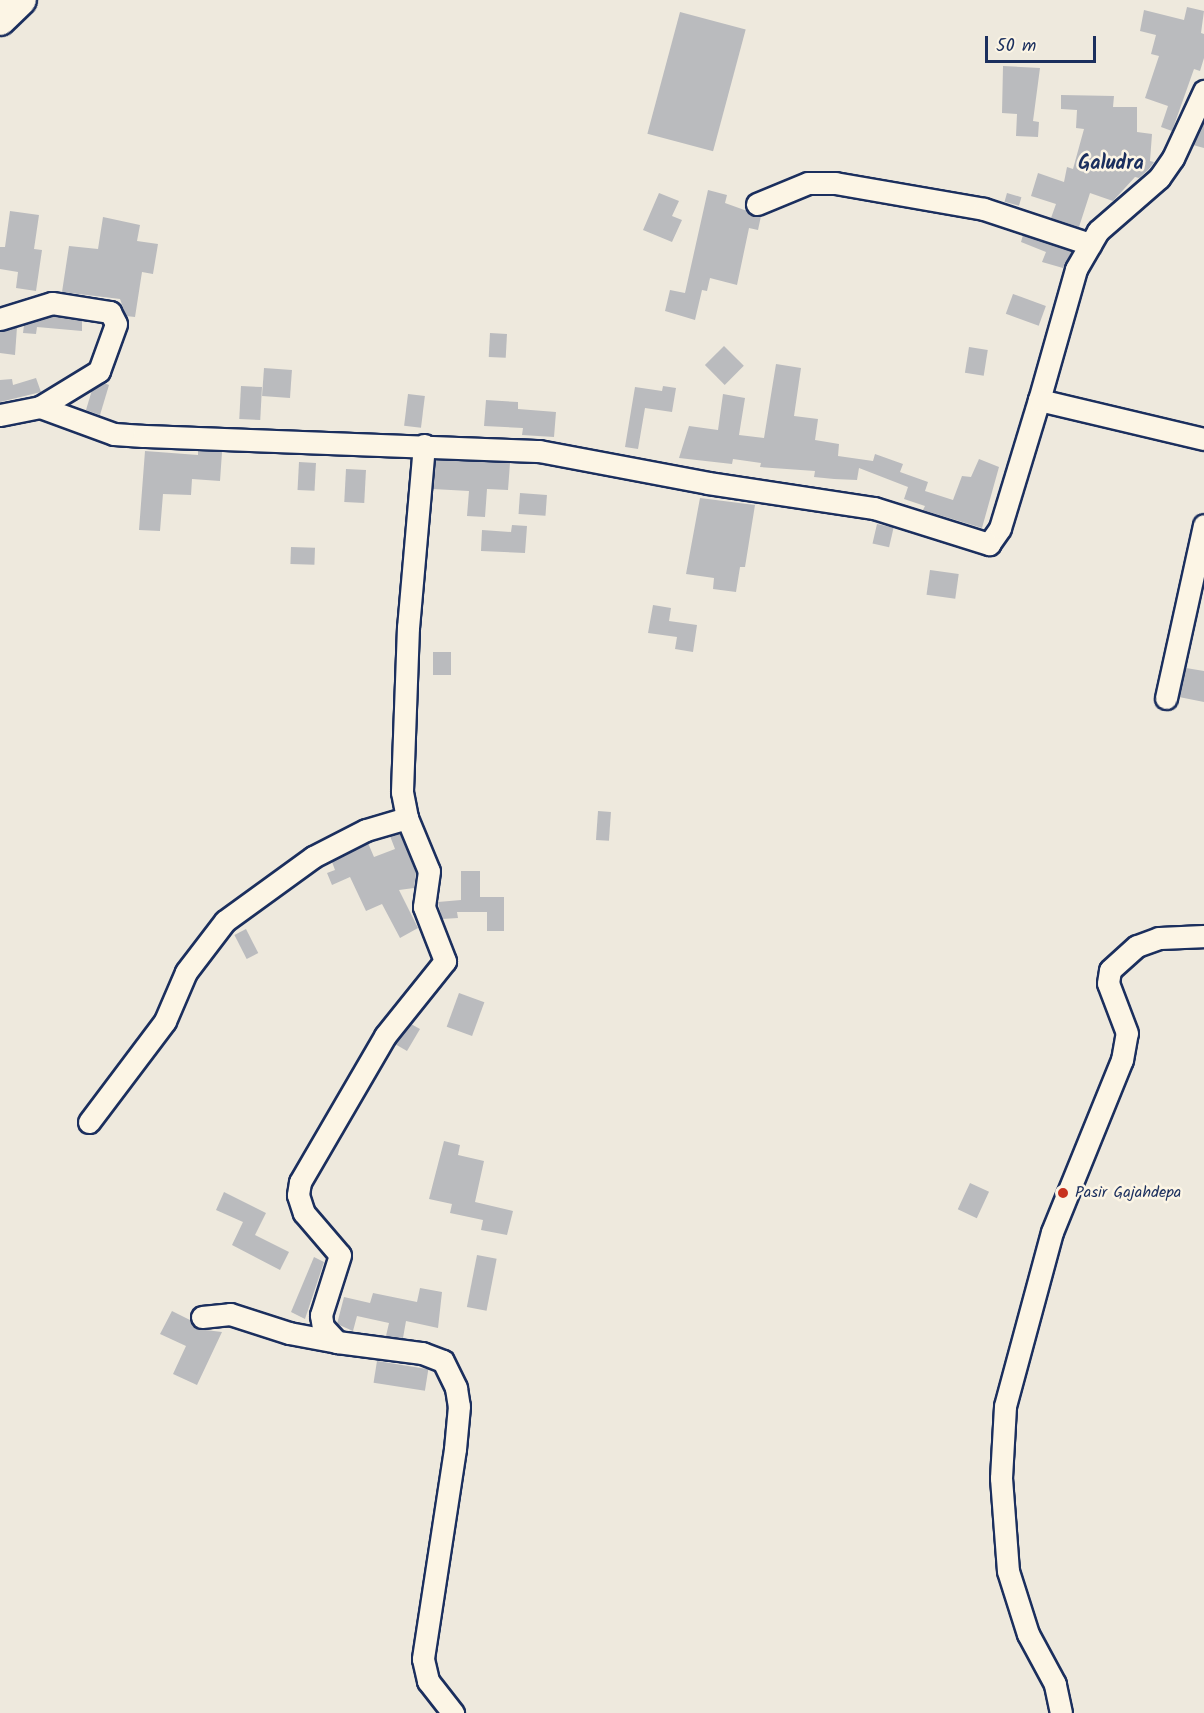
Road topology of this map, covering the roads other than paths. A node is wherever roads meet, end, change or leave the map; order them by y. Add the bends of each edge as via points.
1 (21, 0) edge
2 (0, 20) edge
3 (1204, 91) edge
4 (757, 204) dead end
5 (1090, 244) junction
6 (0, 319) edge
7 (1039, 400) junction
8 (40, 407) junction
9 (0, 415) edge
10 (1204, 439) edge
11 (424, 445) junction
12 (1204, 525) edge
13 (1201, 554) edge
14 (1166, 698) dead end
15 (407, 818) junction
16 (1204, 936) edge
17 (89, 1122) dead end
18 (202, 1317) dead end
19 (337, 1342) junction
20 (453, 1713) edge
21 (1061, 1713) edge

1 - 2 highway
3 - 5 street via 1173,158 1159,178 1098,231
4 - 5 street via 808,183 835,183 984,209
5 - 7 street via 1076,269
6 - 8 street via 52,303 110,312 116,324 99,371
7 - 10 street
7 - 11 street via 1000,528 988,544 862,506 708,483 540,451
8 - 9 street
8 - 11 street via 114,434
11 - 15 street via 408,627 402,792
12 - 13 street
13 - 14 street
15 - 17 street via 366,830 313,857 225,921 186,972 165,1021
15 - 19 street via 428,868 424,907 445,961 385,1036 298,1187 301,1208 340,1255 321,1315 323,1327
16 - 21 street via 1159,938 1137,946 1110,970 1108,983 1127,1033 1122,1060 1052,1232 1005,1406 1001,1478 1008,1571 1028,1634 1055,1683
18 - 19 street via 230,1314 289,1333
19 - 20 street via 422,1353 443,1361 456,1388 459,1406 455,1449 423,1659 428,1681

